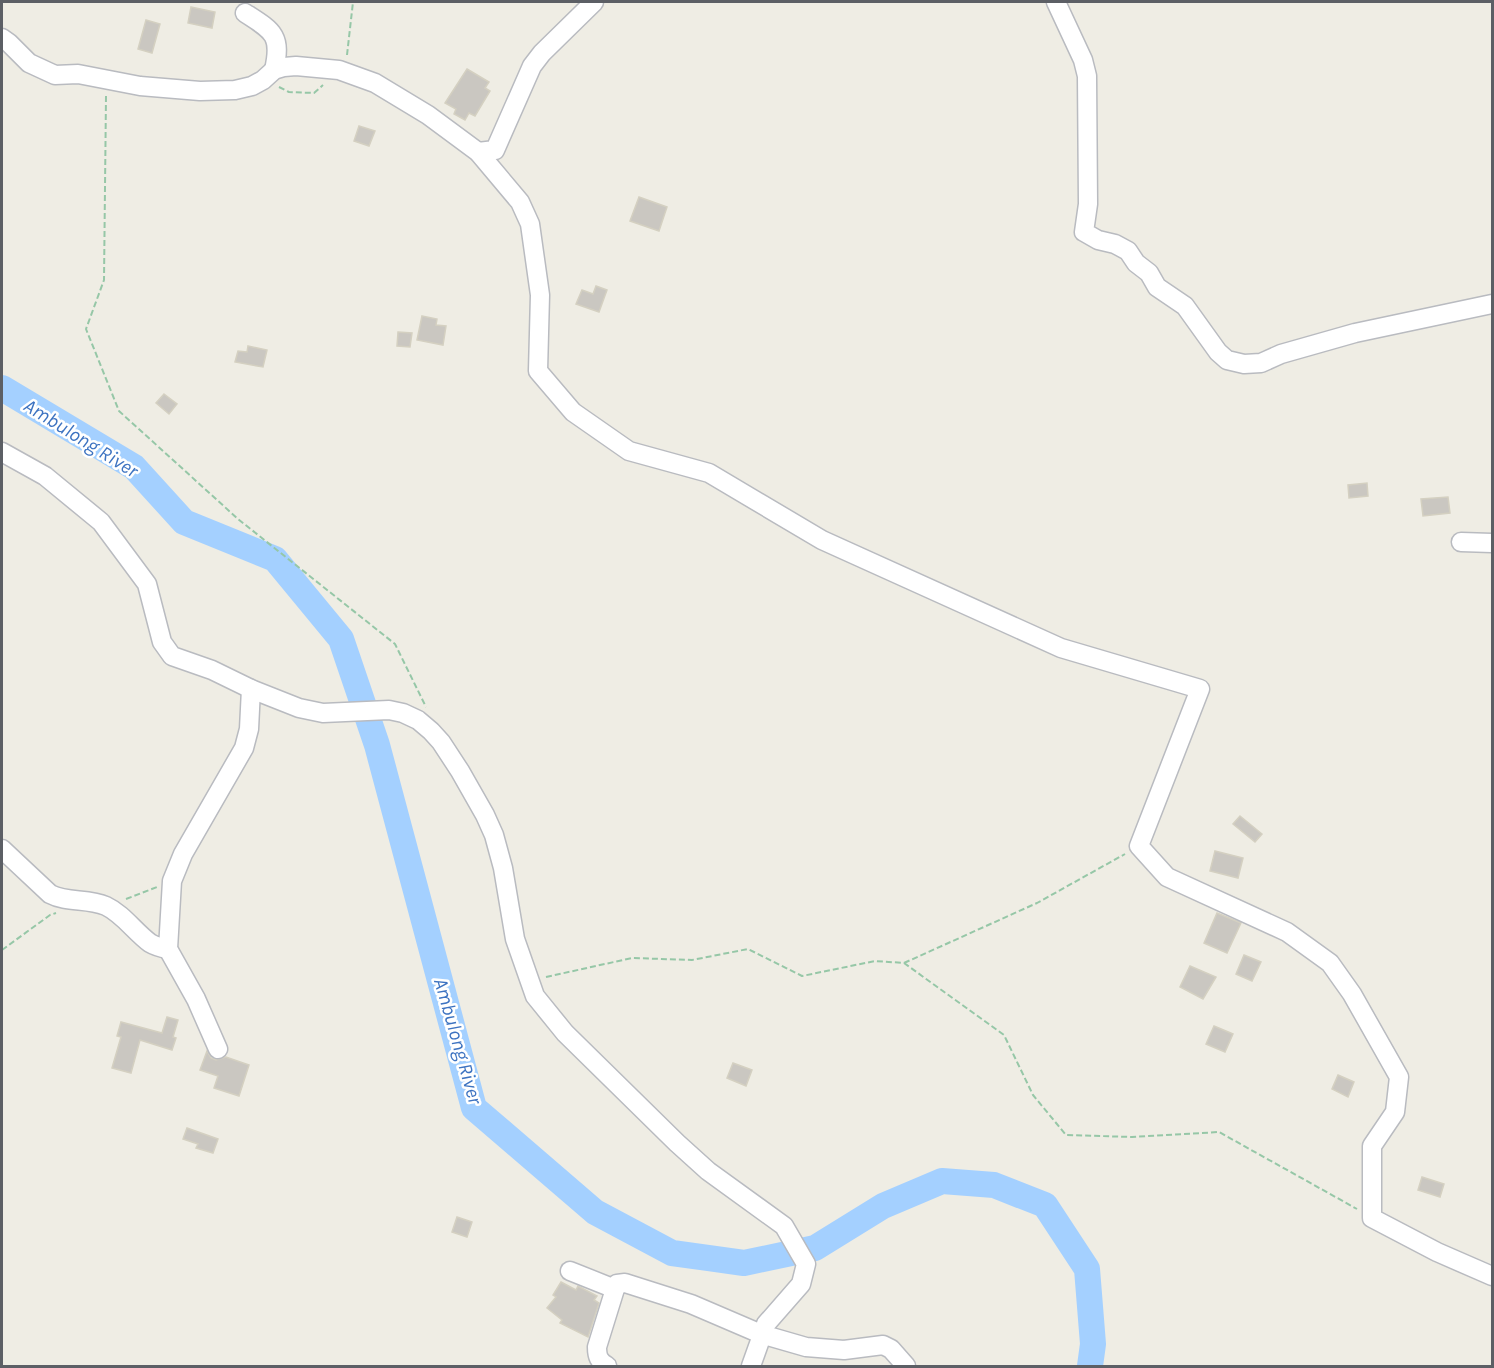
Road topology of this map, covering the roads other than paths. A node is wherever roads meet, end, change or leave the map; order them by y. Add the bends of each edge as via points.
1 (594, 2) edge
2 (1056, 2) edge
3 (245, 14) dead end
4 (2, 38) edge
5 (274, 70) junction
6 (478, 152) junction
7 (1492, 304) edge
8 (2, 452) edge
9 (1461, 542) dead end
10 (1492, 543) edge
11 (251, 689) junction
12 (2, 849) edge
13 (168, 949) junction
14 (218, 1049) dead end
15 (570, 1271) dead end
16 (1492, 1276) edge
17 (615, 1289) junction
18 (760, 1334) junction
19 (832, 1358) edge
20 (608, 1366) edge
21 (751, 1366) edge
22 (906, 1366) edge

1 - 6 street via 532,66 495,150
2 - 7 street via 1087,76 1088,204 1084,232 1128,251 1157,287 1185,306 1227,360 1261,363 1318,342
3 - 5 street via 275,37 278,46
4 - 5 street via 29,63 55,75 78,74 140,86 235,90 252,86
5 - 6 street via 296,66 339,70 375,82
6 - 16 street via 520,202 530,224 540,295 538,371 573,412 629,451 709,473 822,540 1061,648 1200,689 1139,846 1167,877 1287,932 1330,963 1399,1077 1395,1112 1372,1146 1372,1218
8 - 11 street via 45,476 101,522 147,584 162,642 172,656
9 - 10 street
11 - 13 street via 244,748 174,872
11 - 18 street via 323,713 403,713 418,720 441,742 494,835 501,854 515,939 528,981 540,1003 565,1033 677,1143 708,1171 776,1219 787,1230 806,1264 801,1284
12 - 13 street via 50,894 104,905 149,942
13 - 14 street
15 - 17 street
17 - 18 street via 625,1282 655,1291
17 - 20 street via 597,1347 600,1361
18 - 19 street
18 - 21 street
19 - 22 street via 883,1345

